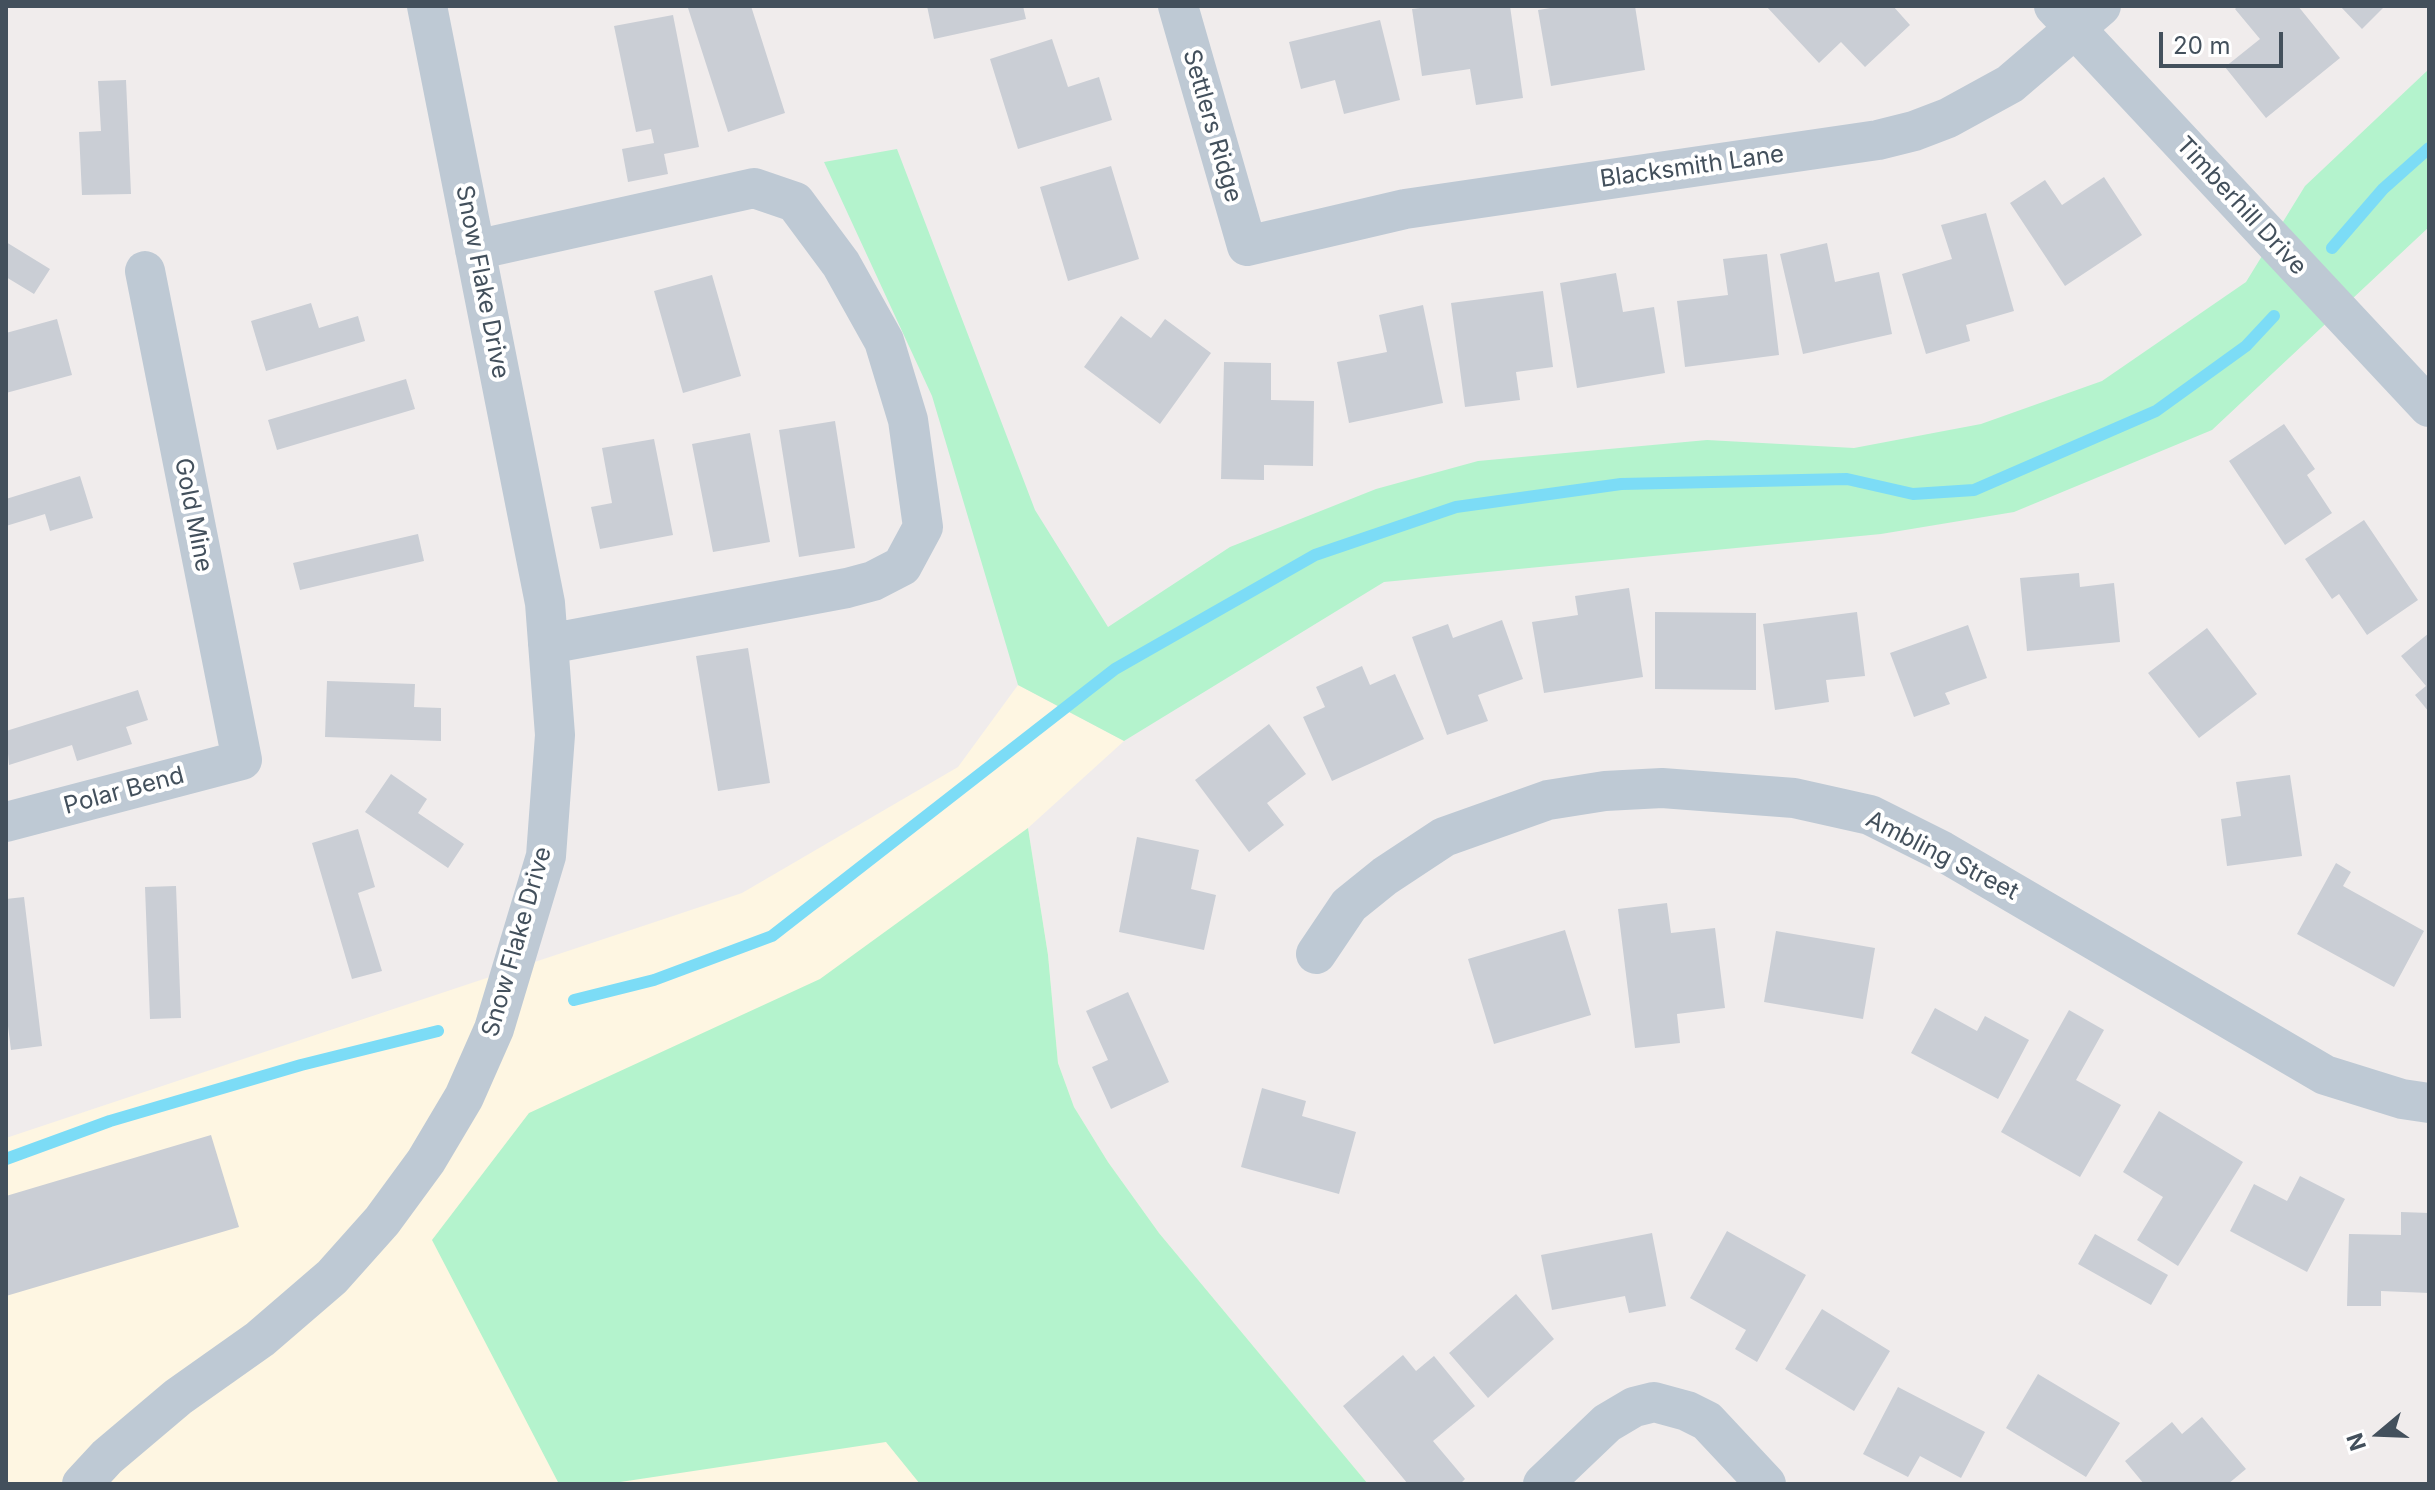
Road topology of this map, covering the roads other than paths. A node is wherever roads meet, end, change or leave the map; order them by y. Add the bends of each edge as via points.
1 (427, 6) edge
2 (1178, 6) edge
3 (2077, 14) edge
4 (1247, 246) joint
5 (475, 250) junction
6 (145, 271) dead end
7 (2429, 407) edge
8 (548, 644) junction
9 (242, 760) joint
10 (6, 822) edge
11 (1316, 954) dead end
12 (2429, 1103) edge
13 (82, 1484) edge
14 (1543, 1484) edge
15 (1766, 1484) edge

1 - 5 street, Snow Flake Drive
2 - 4 street, Settlers Ridge
3 - 4 street, Blacksmith Lane via 2010,84 1914,131 1405,209
3 - 7 street, Timberhill Drive
5 - 8 street, Snow Flake Drive via 545,603
5 - 8 street via 754,188 795,202 841,264 884,341 908,420 923,527 902,566 847,588
6 - 9 street, Gold Mine
8 - 13 street, Snow Flake Drive via 555,735 546,856 494,1029 464,1097 382,1221 332,1277 260,1339 178,1397
9 - 10 street, Polar Bend
11 - 12 street, Ambling Street via 1349,905 1385,876 1444,837 1548,800 1662,788 1794,798 1870,815 1942,851 2325,1075
14 - 15 street via 1607,1423 1654,1402 1707,1421

